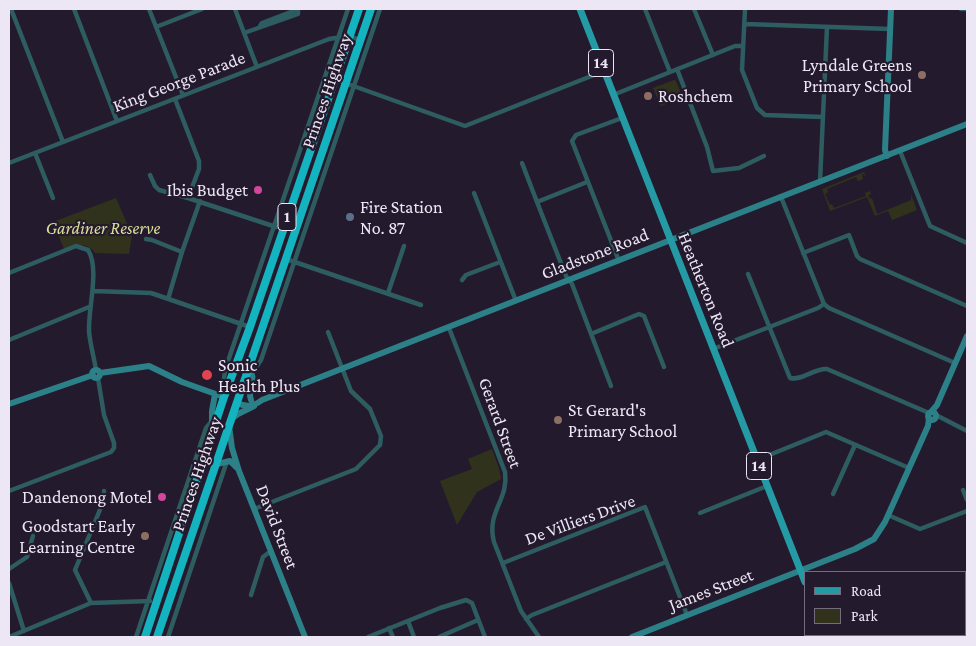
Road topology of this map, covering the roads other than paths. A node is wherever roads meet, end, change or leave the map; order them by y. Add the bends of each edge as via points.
1 (11, 9) edge
2 (74, 9) edge
3 (149, 9) edge
4 (202, 9) edge
5 (235, 9) edge
6 (348, 9) edge
7 (359, 9) edge
8 (370, 9) edge
9 (380, 9) edge
10 (580, 9) edge
11 (645, 9) edge
12 (694, 9) edge
13 (745, 9) edge
14 (891, 9) edge
15 (960, 9) edge
16 (967, 9) edge
17 (745, 24) junction
18 (260, 26) junction
19 (156, 27) junction
20 (827, 27) junction
21 (890, 29) junction
22 (244, 33) junction
23 (349, 36) junction
24 (339, 37) junction
25 (360, 40) junction
26 (743, 46) junction
27 (713, 56) junction
28 (257, 67) junction
29 (677, 69) junction
30 (604, 71) junction
31 (670, 72) junction
32 (334, 79) junction
33 (345, 83) junction
34 (354, 86) junction
35 (613, 94) junction
36 (183, 95) junction
37 (175, 99) junction
38 (823, 117) junction
39 (622, 118) junction
40 (117, 121) junction
41 (967, 124) edge
42 (63, 142) junction
43 (900, 151) junction
44 (35, 153) junction
45 (764, 156) dead end
46 (887, 156) junction
47 (522, 163) dead end
48 (9, 164) edge
49 (150, 175) dead end
50 (291, 182) junction
51 (588, 182) junction
52 (820, 182) junction
53 (296, 192) junction
54 (474, 193) dead end
55 (781, 197) junction
56 (53, 198) dead end
57 (188, 198) junction
58 (200, 201) junction
59 (537, 202) junction
60 (275, 227) junction
61 (283, 230) junction
62 (146, 239) dead end
63 (670, 241) junction
64 (967, 243) edge
65 (404, 246) dead end
66 (182, 252) junction
67 (803, 253) junction
68 (286, 259) junction
69 (619, 261) junction
70 (500, 262) junction
71 (295, 263) junction
72 (9, 273) edge
73 (748, 274) dead end
74 (462, 280) dead end
75 (569, 281) junction
76 (93, 291) junction
77 (388, 293) junction
78 (168, 299) junction
79 (516, 301) junction
80 (824, 304) junction
81 (421, 305) dead end
82 (967, 306) edge
83 (89, 307) junction
84 (241, 323) junction
85 (250, 326) junction
86 (769, 327) junction
87 (449, 328) junction
88 (328, 332) dead end
89 (591, 334) junction
90 (967, 336) edge
91 (9, 340) edge
92 (713, 349) junction
93 (955, 363) junction
94 (249, 367) junction
95 (664, 367) dead end
96 (342, 370) junction
97 (97, 374) junction
98 (611, 386) dead end
99 (228, 389) junction
100 (215, 394) junction
101 (224, 397) junction
102 (237, 401) junction
103 (256, 402) junction
104 (9, 404) edge
105 (931, 415) junction
106 (214, 422) junction
107 (230, 422) junction
108 (967, 431) edge
109 (855, 445) junction
110 (756, 460) junction
111 (227, 461) junction
112 (215, 467) junction
113 (909, 468) junction
114 (239, 471) junction
115 (767, 486) junction
116 (963, 490) dead end
117 (9, 491) edge
118 (104, 491) dead end
119 (217, 491) junction
120 (833, 494) dead end
121 (967, 500) edge
122 (179, 509) junction
123 (254, 509) junction
124 (967, 511) edge
125 (700, 513) dead end
126 (888, 515) junction
127 (186, 518) junction
128 (33, 536) dead end
129 (271, 551) junction
130 (666, 562) junction
131 (503, 563) junction
132 (9, 569) edge
133 (800, 571) junction
134 (804, 580) edge
135 (9, 583) edge
136 (251, 595) dead end
137 (153, 601) junction
138 (90, 603) junction
139 (687, 615) junction
140 (526, 619) junction
141 (478, 620) junction
142 (408, 621) junction
143 (389, 628) junction
144 (24, 631) junction
145 (302, 636) edge
146 (9, 637) edge
147 (136, 637) edge
148 (145, 637) edge
149 (157, 637) edge
150 (168, 637) edge
151 (368, 637) edge
152 (393, 637) edge
153 (414, 637) edge
154 (439, 637) edge
155 (485, 637) edge
156 (540, 637) edge
157 (632, 637) edge

1 - 42 street
2 - 40 street
3 - 19 street
4 - 19 street
5 - 22 street
6 - 24 street, Princes Highway
7 - 23 highway, Princes Highway / 1
8 - 25 highway, Princes Highway / 1
9 - 34 street, Princes Highway
10 - 30 main road, Heatherton Road / 14
11 - 31 street
12 - 27 street
13 - 17 street
14 - 21 main road
15 - 16 street
17 - 20 street
17 - 26 street
18 - 18 street via 262,23 298,11 298,14
18 - 22 street
19 - 36 street
20 - 21 street
20 - 38 street
21 - 46 main road
22 - 28 street
23 - 24 street, King George Parade
23 - 25 street, King George Parade
23 - 32 highway, Princes Highway / 1
24 - 28 street, King George Parade
24 - 50 street, Princes Highway
25 - 33 highway, Princes Highway / 1
26 - 27 street via 735,46
26 - 38 street via 742,70 757,108 765,115
27 - 29 street
28 - 36 street, King George Parade
29 - 31 street
29 - 45 street via 713,171 739,168
30 - 34 street via 465,126
30 - 35 main road, Heatherton Road / 14
31 - 35 street
32 - 33 street
32 - 53 highway, Princes Highway / 1
33 - 34 street
33 - 68 highway, Princes Highway / 1
34 - 71 street, Princes Highway
35 - 39 main road, Heatherton Road / 14
36 - 37 street, King George Parade
37 - 40 street, King George Parade
37 - 57 street via 199,160
38 - 52 street
39 - 51 street via 573,138 572,143
39 - 63 main road, Heatherton Road / 14
40 - 42 street, King George Parade
41 - 43 main road, Gladstone Road
42 - 44 street, King George Parade
43 - 46 main road, Gladstone Road
43 - 64 street via 930,226
44 - 48 street, King George Parade
44 - 56 street
46 - 52 main road, Gladstone Road
47 - 59 street
49 - 57 street via 159,190
50 - 53 street
50 - 60 street, Princes Highway
51 - 59 street
51 - 69 street
52 - 55 main road, Gladstone Road
53 - 61 highway, Princes Highway / 1
54 - 70 street
55 - 63 main road, Gladstone Road
55 - 67 street
57 - 58 street
58 - 60 street
58 - 66 street
59 - 75 street
60 - 61 street
60 - 84 street, Princes Highway
61 - 85 highway, Princes Highway / 1
62 - 66 street
63 - 69 main road, Gladstone Road
63 - 92 main road, Heatherton Road / 14
65 - 77 street
66 - 78 street
67 - 80 street
67 - 82 street via 849,235 860,259
68 - 71 street
68 - 94 highway, Princes Highway / 1
69 - 75 main road, Gladstone Road
70 - 74 street via 466,275
70 - 79 street
71 - 77 street
71 - 94 street, Princes Highway via 261,360 258,365
72 - 76 street via 76,246 88,250 93,257
73 - 86 street
75 - 79 main road, Gladstone Road
75 - 89 street
76 - 78 street via 151,293
76 - 83 street
77 - 81 street
78 - 84 street
79 - 87 main road, Gladstone Road
80 - 86 street
80 - 93 street
83 - 91 street
83 - 97 street via 89,332
84 - 85 street
84 - 99 street, Princes Highway via 224,374
85 - 99 highway, Princes Highway / 1
86 - 92 street
86 - 105 street via 791,379 827,369
87 - 96 main road, Gladstone Road
87 - 131 street, Gerard Street via 505,472 505,490 492,526 494,542
88 - 96 street
89 - 95 street via 639,314 644,316
89 - 98 street
90 - 93 main road, James Street
92 - 110 main road, Heatherton Road / 14
93 - 105 main road, James Street
94 - 102 highway, Princes Highway / 1
94 - 103 main road via 253,377 249,393
96 - 103 main road, Gladstone Road
96 - 123 street via 351,391 370,409 381,436 380,445 356,469
97 - 100 main road via 149,366
97 - 104 main road
97 - 117 street via 104,415 114,444 111,452
99 - 101 highway, Princes Highway / 1
100 - 101 main road
100 - 106 main road
101 - 102 highway
101 - 106 highway, Princes Highway / 1
102 - 103 main road, Gladstone Road
102 - 107 highway, Princes Highway / 1
103 - 107 main road
105 - 108 street
105 - 113 main road, James Street
106 - 122 street via 206,428
106 - 127 highway, Princes Highway / 1
107 - 112 highway, Princes Highway / 1
107 - 114 main road, David Street
109 - 110 street via 826,432
109 - 113 street
109 - 120 street
110 - 115 main road, Heatherton Road / 14
111 - 112 main road
111 - 114 main road
111 - 119 street
112 - 119 street
112 - 149 highway, Princes Highway / 1
113 - 126 main road, James Street
114 - 123 main road, David Street
115 - 125 street
115 - 133 main road, Heatherton Road / 14
116 - 121 street
118 - 138 street via 104,500 75,570
119 - 150 street
122 - 127 street
122 - 137 street
123 - 129 main road, David Street
124 - 126 street via 920,529
126 - 133 main road, James Street via 874,539
127 - 137 highway, Princes Highway / 1
128 - 132 street via 27,557
129 - 136 street via 263,557
129 - 145 main road, David Street
130 - 131 street, De Villiers Drive via 645,507
130 - 139 street, De Villiers Drive
130 - 140 street
131 - 140 street, Gerard Street
133 - 134 main road, Heatherton Road / 14
133 - 139 main road, James Street
135 - 144 street
137 - 138 street
137 - 147 street
137 - 148 highway, Princes Highway / 1
138 - 144 street
139 - 157 main road, James Street
140 - 156 street, Gerard Street
141 - 142 street via 472,603 466,600
141 - 154 street
141 - 155 street
142 - 143 street
142 - 153 street
143 - 151 street
143 - 152 street
144 - 146 street

